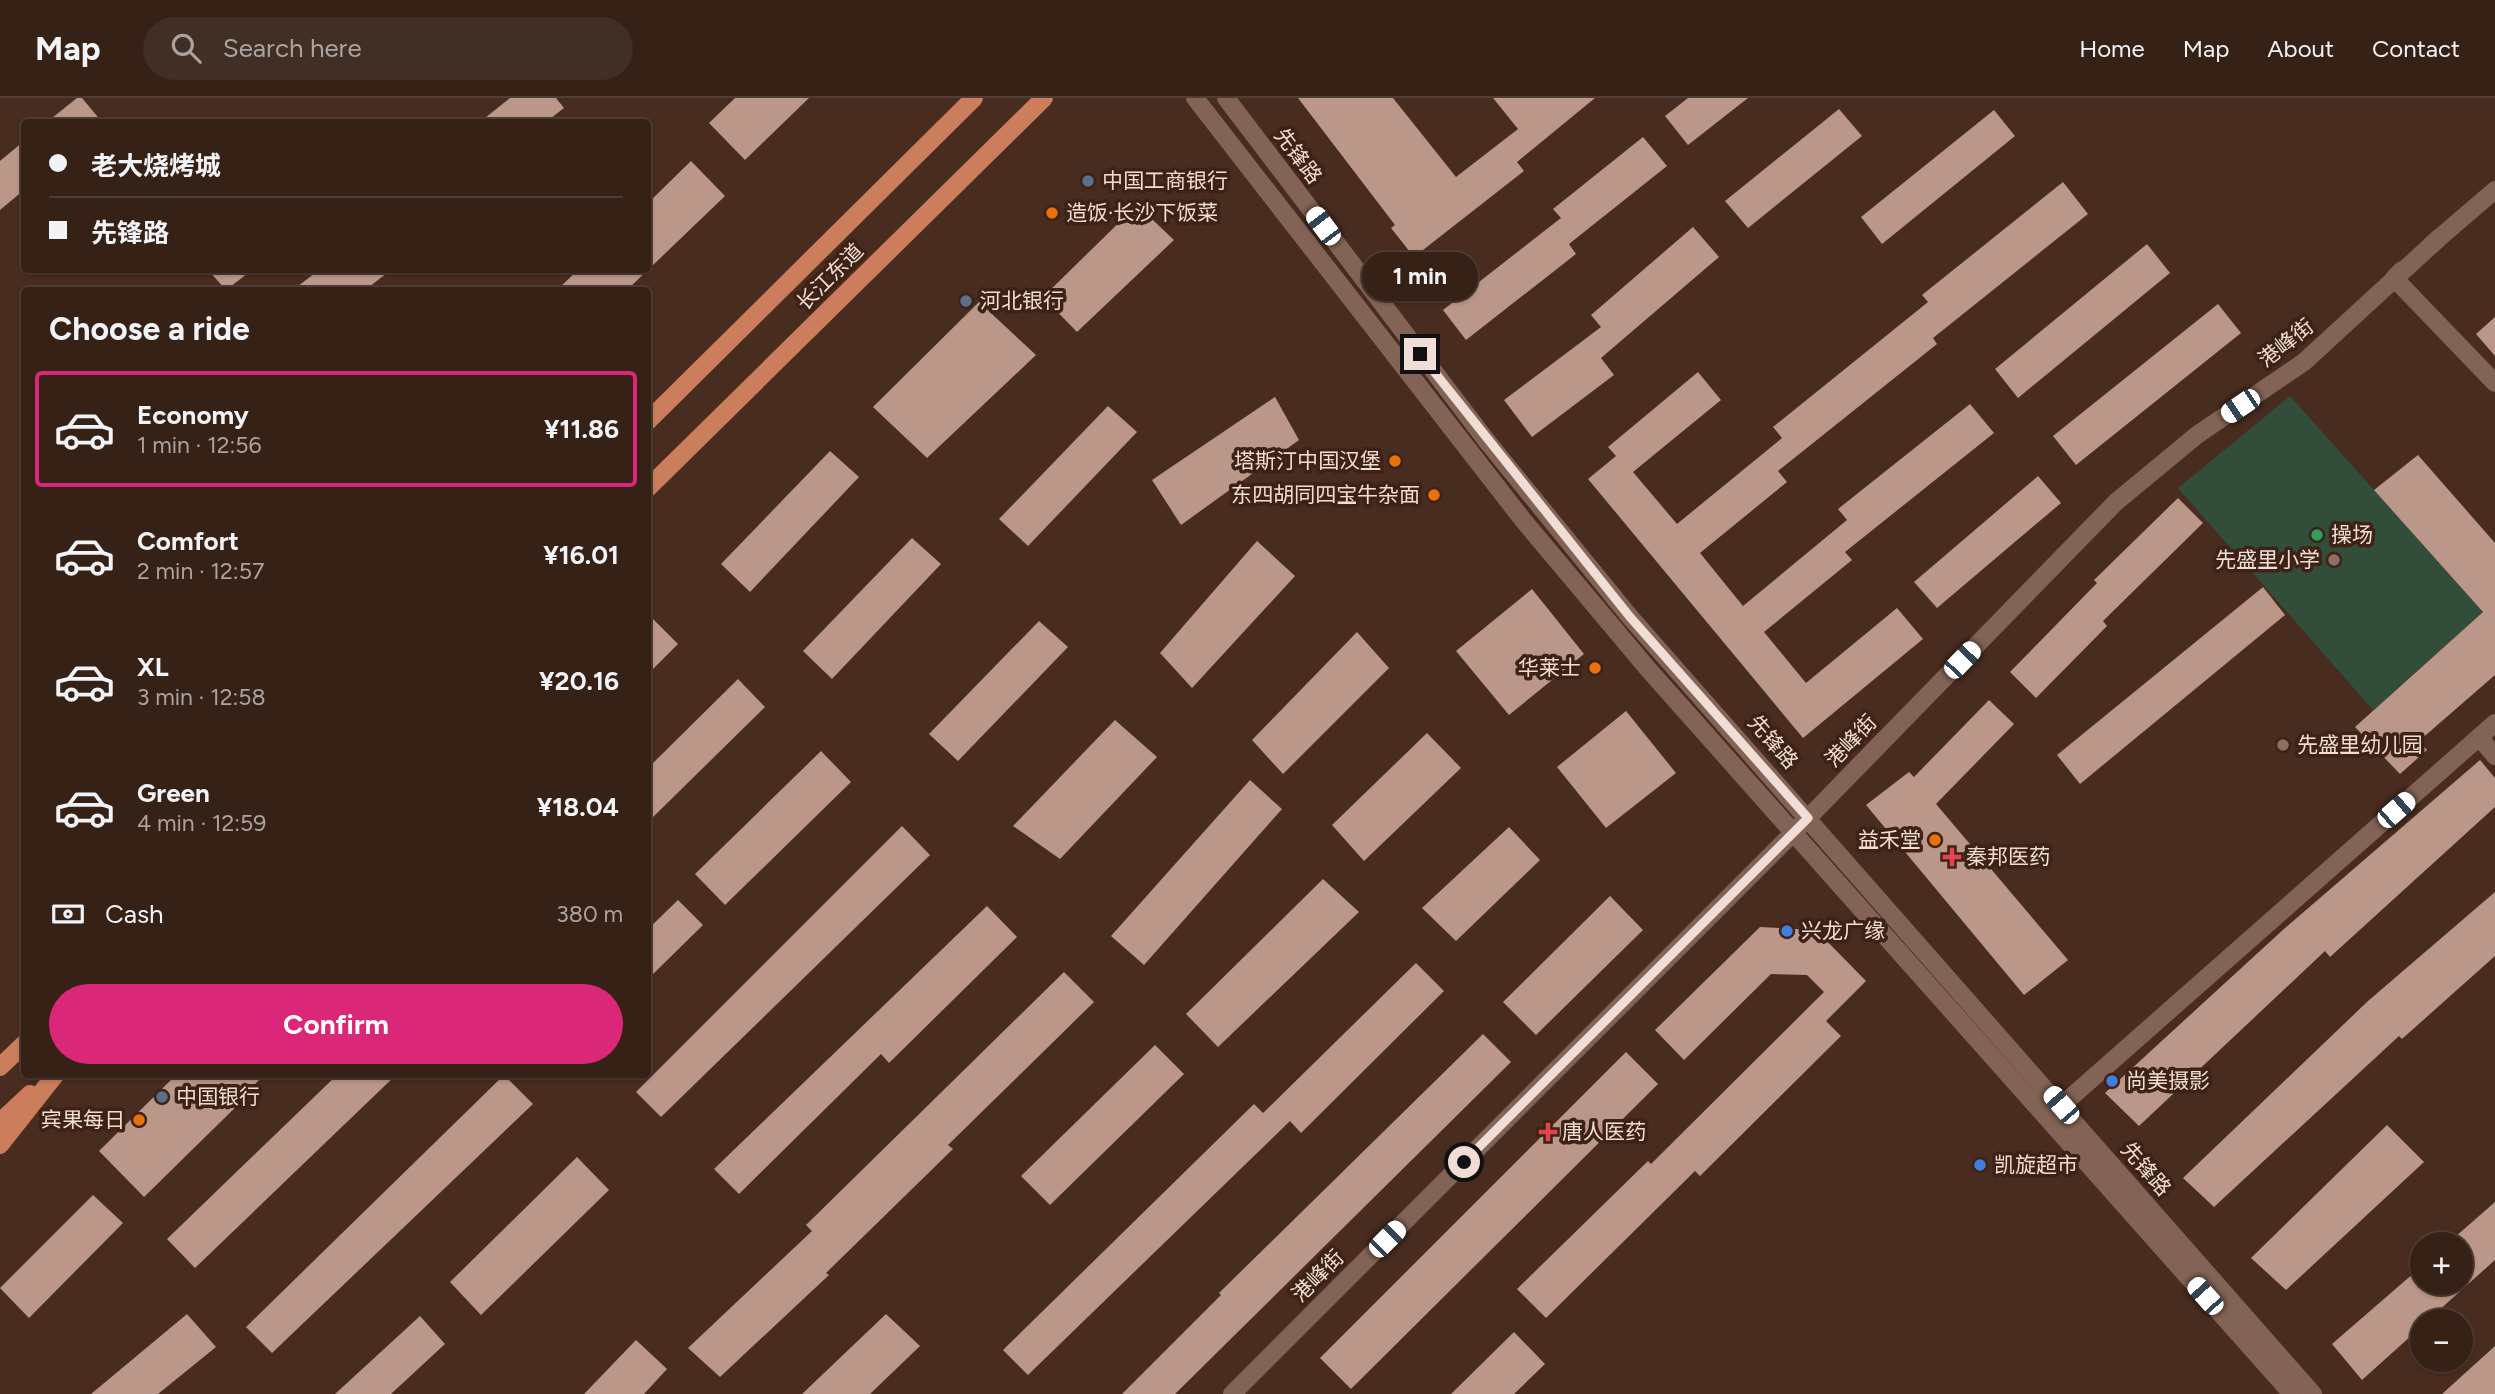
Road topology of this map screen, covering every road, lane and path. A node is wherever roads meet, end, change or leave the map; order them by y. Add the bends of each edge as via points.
1 (974, 98) edge
2 (1044, 98) edge
3 (1195, 98) edge
4 (1226, 98) edge
5 (2495, 190) edge
6 (2394, 278) junction
7 (2495, 383) edge
8 (651, 418) edge
9 (651, 485) edge
10 (2495, 723) edge
11 (2479, 737) junction
12 (2495, 756) edge
13 (1808, 818) junction
14 (1793, 833) junction
15 (21, 1044) edge
16 (21, 1045) edge
17 (0, 1058) edge
18 (0, 1067) edge
19 (46, 1078) edge
20 (53, 1078) edge
21 (2061, 1105) junction
22 (0, 1122) edge
23 (0, 1145) edge
24 (1232, 1394) edge
25 (2292, 1394) edge
26 (2313, 1394) edge

1 - 8 main road, 长江东道
2 - 9 main road, 长江东道
3 - 14 street via 1523,520
4 - 13 street, 先锋路 via 1563,536
5 - 6 street, 港峰街
6 - 7 street
6 - 13 street, 港峰街 via 2304,362 2197,435 2116,502
10 - 11 street
11 - 12 street
11 - 21 street
13 - 14 street, 港峰街
13 - 21 street, 先锋路
14 - 24 street, 港峰街
14 - 25 street
15 - 17 main road
16 - 18 main road
19 - 22 main road
20 - 23 main road
21 - 26 street, 先锋路

